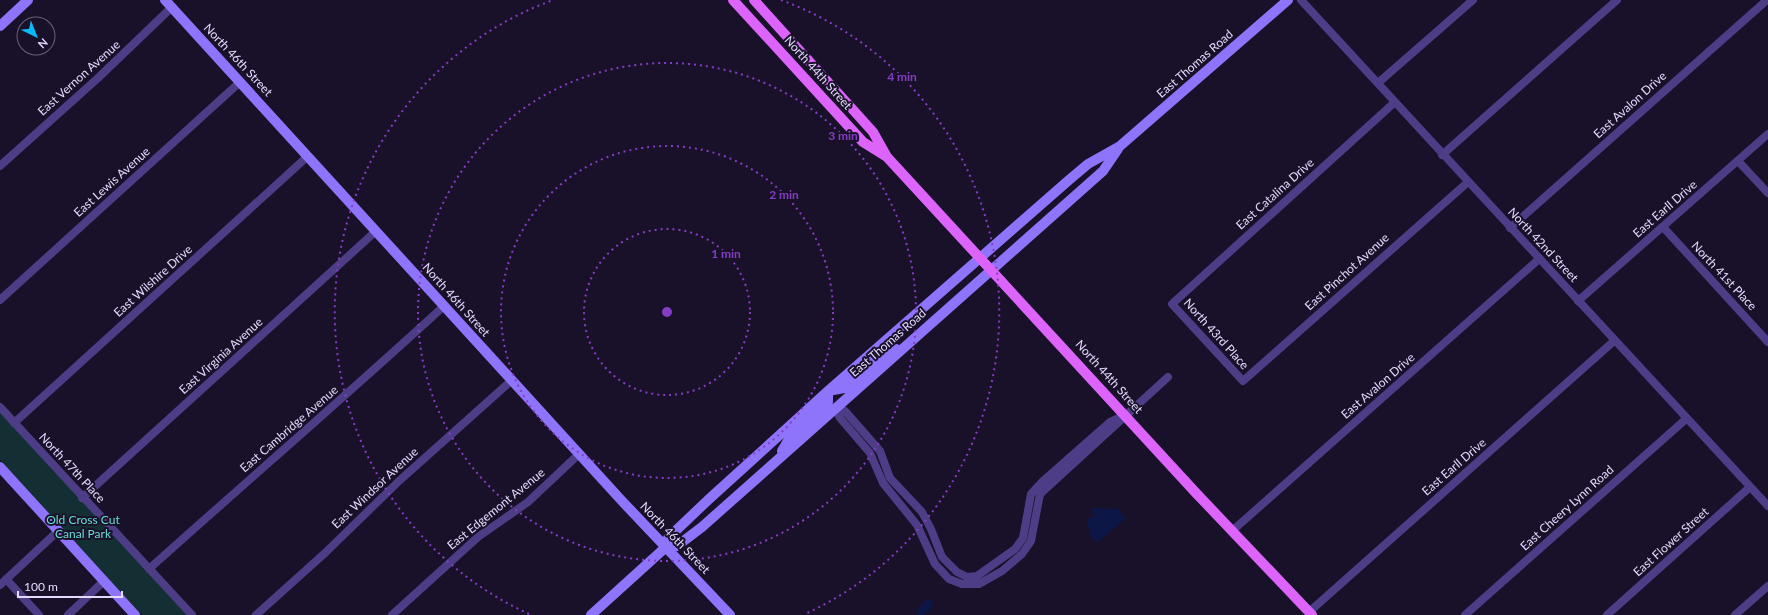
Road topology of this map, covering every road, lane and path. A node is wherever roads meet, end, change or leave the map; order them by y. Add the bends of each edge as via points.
1 (28, 0) edge
2 (734, 0) edge
3 (754, 0) edge
4 (1288, 0) edge
5 (1301, 0) edge
6 (1473, 0) edge
7 (1617, 0) edge
8 (1767, 0) edge
9 (169, 4) edge
10 (0, 26) edge
11 (240, 82) junction
12 (1378, 83) junction
13 (1395, 102) junction
14 (1768, 134) edge
15 (1120, 146) junction
16 (1442, 155) junction
17 (308, 156) junction
18 (887, 157) junction
19 (1738, 161) junction
20 (0, 166) edge
21 (1468, 182) junction
22 (1768, 193) edge
23 (1663, 227) junction
24 (1510, 228) junction
25 (376, 232) junction
26 (981, 258) junction
27 (1539, 259) junction
28 (991, 269) junction
29 (0, 300) edge
30 (1578, 301) junction
31 (1172, 304) joint
32 (444, 306) junction
33 (1614, 341) junction
34 (1768, 342) edge
35 (906, 345) junction
36 (1168, 377) dead end
37 (512, 380) junction
38 (1243, 381) joint
39 (828, 391) junction
40 (0, 407) edge
41 (835, 407) junction
42 (1126, 416) junction
43 (1686, 419) junction
44 (14, 423) junction
45 (579, 454) junction
46 (777, 460) junction
47 (0, 467) edge
48 (1750, 487) junction
49 (82, 498) junction
50 (1768, 506) edge
51 (58, 531) junction
52 (1232, 531) junction
53 (666, 547) junction
54 (150, 569) junction
55 (104, 581) junction
56 (3, 582) edge
57 (1768, 586) edge
58 (1310, 614) edge
59 (39, 615) edge
60 (68, 615) edge
61 (136, 615) edge
62 (192, 615) edge
63 (256, 615) edge
64 (392, 615) edge
65 (591, 615) edge
66 (730, 615) edge
67 (1465, 615) edge
68 (1607, 615) edge
69 (1735, 615) edge

1 - 10 main road
2 - 18 main road, North 44th Street via 863,142
3 - 18 main road, North 44th Street via 874,132
4 - 15 main road, East Thomas Road
5 - 12 street, North 42nd Street
6 - 12 street
7 - 16 street
8 - 24 street, East Avalon Drive
9 - 11 main road, North 46th Street
9 - 20 street, East Vernon Avenue via 98,78
11 - 17 main road, North 46th Street
11 - 29 street, East Lewis Avenue
12 - 13 street, North 42nd Street
13 - 16 street, North 42nd Street
13 - 31 street, East Catalina Drive
14 - 19 street, East Earll Drive
15 - 26 main road, East Thomas Road via 1088,164
15 - 28 main road, East Thomas Road via 1103,171
16 - 21 street, North 42nd Street
17 - 25 main road, North 46th Street
17 - 44 street, East Wilshire Drive
18 - 26 main road, North 44th Street
19 - 22 street
19 - 23 street, East Earll Drive
21 - 24 street, North 42nd Street
21 - 38 street, East Pinchot Avenue
23 - 30 street, East Earll Drive
23 - 34 street, North 41st Place
24 - 27 street, North 42nd Street
25 - 32 main road, North 46th Street
25 - 49 street, East Virginia Avenue
26 - 28 main road, North 44th Street
26 - 39 main road, East Thomas Road
27 - 30 street, North 42nd Street
27 - 52 street, East Avalon Drive
28 - 35 main road, East Thomas Road
28 - 42 main road, North 44th Street
30 - 33 street, North 42nd Street
31 - 38 street, North 43rd Place
32 - 37 main road, North 46th Street
32 - 54 street, East Cambridge Avenue
33 - 43 street, North 42nd Street
33 - 58 street, East Earll Drive
35 - 39 main road via 882,355 844,388
35 - 41 main road, East Thomas Road
36 - 42 street
37 - 45 main road, North 46th Street
37 - 63 street, East Windsor Avenue via 399,481
39 - 46 main road via 828,402 789,439
39 - 53 main road, East Thomas Road via 668,538
40 - 44 street, North 47th Place
41 - 42 street via 845,411 880,450 890,478 922,512 942,557 957,572 967,577 977,576 1015,549 1023,538 1031,494 1038,485 1110,422
41 - 46 main road, East Thomas Road
42 - 52 main road, North 44th Street
43 - 48 street, North 42nd Street
43 - 67 street, East Cheery Lynn Road
44 - 49 street, North 47th Place
45 - 53 main road, North 46th Street
45 - 64 street, East Edgemont Avenue via 528,502 478,537
46 - 53 main road, East Thomas Road via 677,546
47 - 51 main road
48 - 50 street, North 42nd Street
48 - 68 street, East Flower Street
49 - 54 street, North 47th Place
51 - 55 main road
51 - 56 street
52 - 58 main road, North 44th Street
53 - 65 main road, East Thomas Road
53 - 66 main road, North 46th Street
54 - 62 street, North 47th Place
55 - 60 street
55 - 61 main road
56 - 59 street
57 - 69 street

